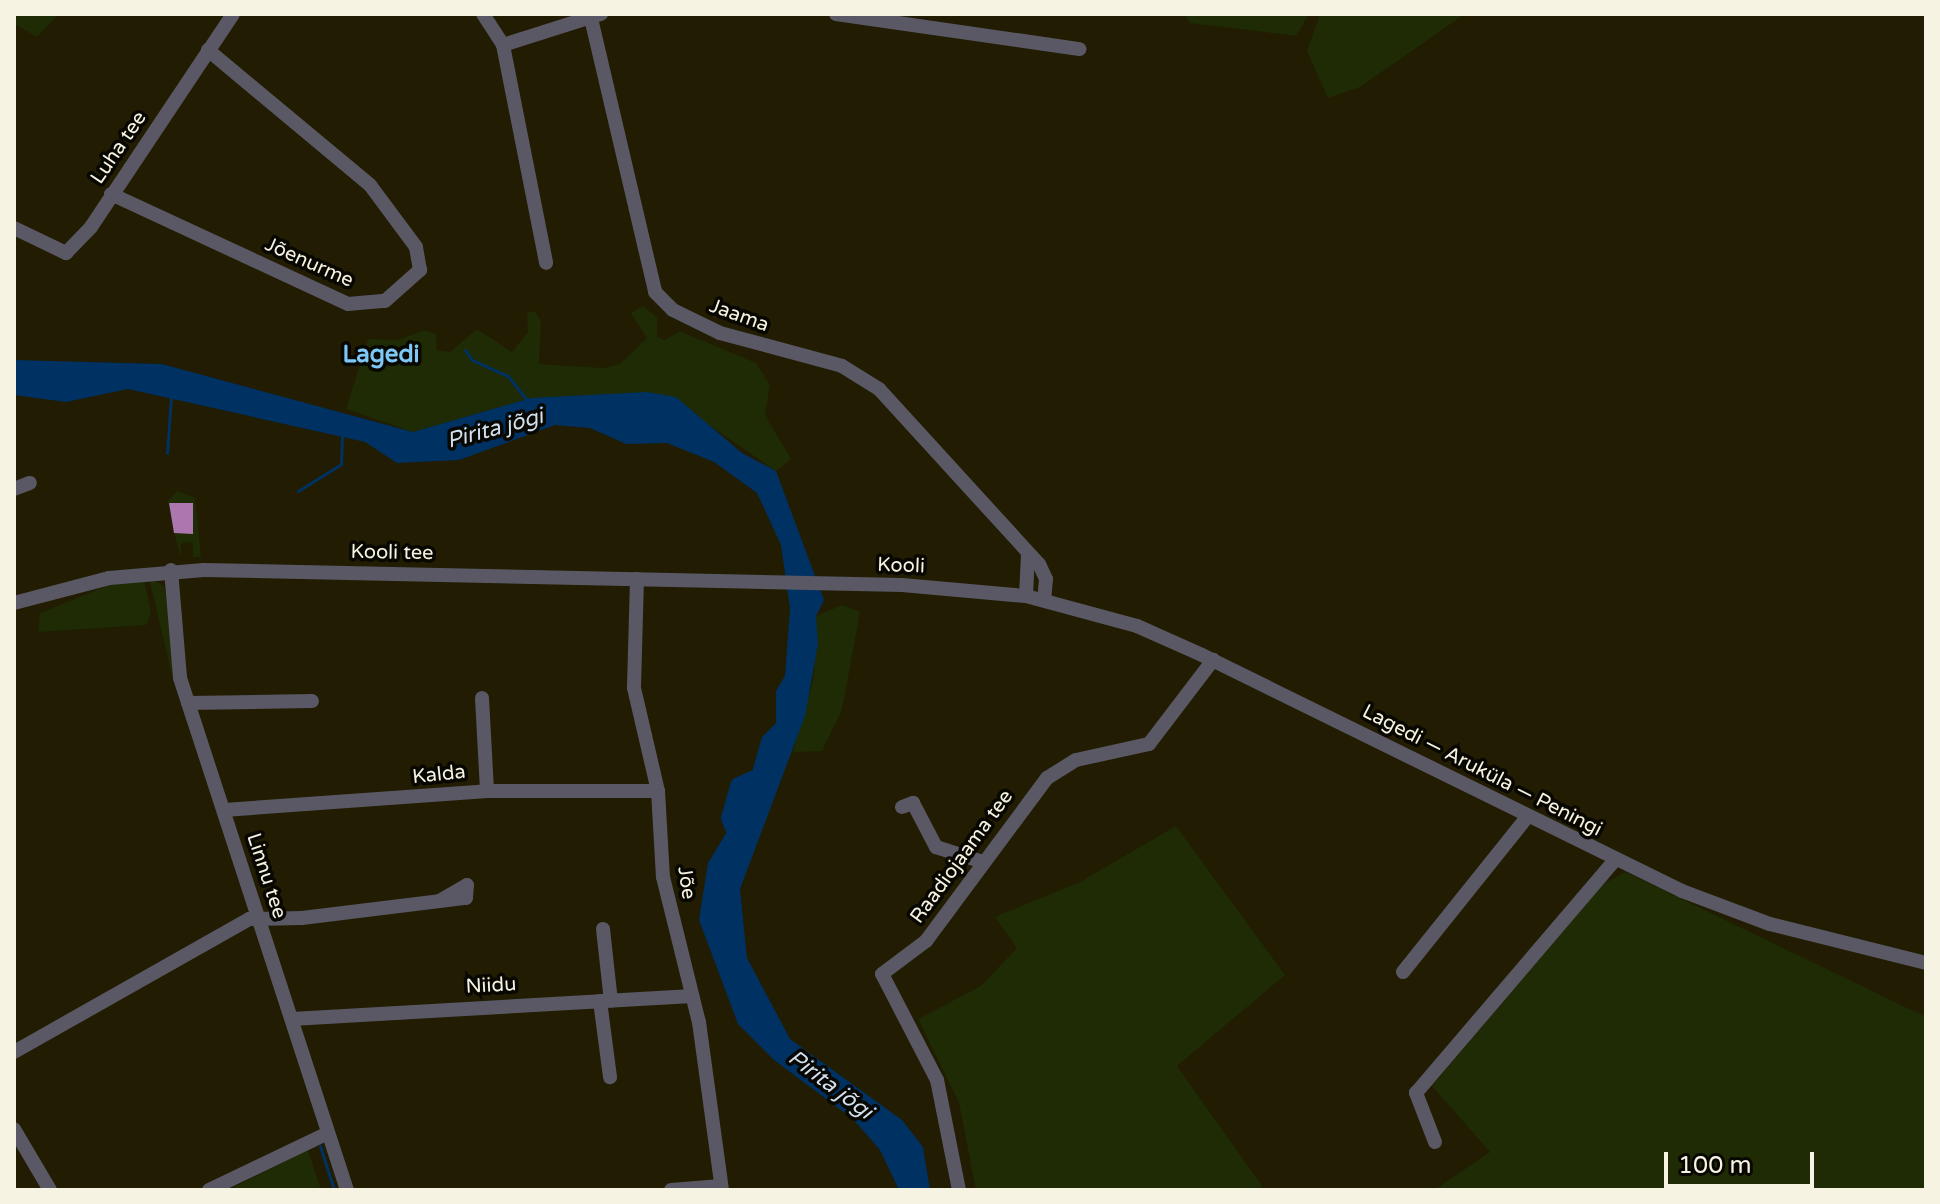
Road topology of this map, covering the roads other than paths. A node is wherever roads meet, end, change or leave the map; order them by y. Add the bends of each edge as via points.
1 (233, 14) edge
2 (483, 14) edge
3 (836, 14) edge
4 (594, 15) edge
5 (947, 21) edge
6 (503, 45) junction
7 (1079, 49) dead end
8 (208, 50) junction
9 (111, 194) junction
10 (14, 228) edge
11 (546, 263) dead end
12 (30, 483) dead end
13 (14, 489) edge
14 (1026, 549) junction
15 (171, 570) junction
16 (637, 579) junction
17 (773, 583) joint
18 (1026, 596) junction
19 (1044, 600) junction
20 (14, 603) edge
21 (1213, 660) junction
22 (482, 698) dead end
23 (312, 701) dead end
24 (188, 703) junction
25 (487, 791) junction
26 (658, 791) junction
27 (902, 807) dead end
28 (224, 810) junction
29 (1528, 816) junction
30 (1615, 860) junction
31 (983, 862) junction
32 (439, 901) dead end
33 (258, 917) junction
34 (603, 929) dead end
35 (1926, 963) edge
36 (1403, 972) dead end
37 (692, 996) junction
38 (606, 1001) junction
39 (292, 1019) junction
40 (14, 1052) edge
41 (610, 1077) dead end
42 (14, 1129) edge
43 (328, 1133) junction
44 (1435, 1142) dead end
45 (721, 1188) edge
46 (50, 1190) edge
47 (209, 1190) edge
48 (347, 1190) edge
49 (671, 1190) edge
50 (959, 1190) edge

1 - 8 street, Luha tee
2 - 6 street
3 - 5 street
4 - 6 street
4 - 14 street, Jaama via 655,292 673,310 720,333 856,372 879,389
5 - 7 street
6 - 11 street
8 - 9 street, Luha tee
8 - 9 street, Jõenurme via 370,185 416,247 420,270 385,301 348,304
9 - 10 street, Luha tee via 66,253
12 - 13 street
14 - 18 street via 1032,575
14 - 19 street, Jaama via 1046,579
15 - 16 street, Kooli tee
15 - 20 street, Kooli tee via 87,582
15 - 24 street, Linnu tee via 175,642
16 - 17 street, Kooli tee
16 - 26 street, Jõe via 634,688
17 - 18 street, Kooli
18 - 19 street, Lagedi — Aruküla — Peningi
19 - 21 street, Lagedi — Aruküla — Peningi via 1137,626
21 - 29 street, Lagedi — Aruküla — Peningi
21 - 31 street, Raadiojaama tee via 1149,744 1059,767
22 - 25 street
23 - 24 street
24 - 28 street, Linnu tee
25 - 26 street, Kalda
25 - 28 street, Kalda
26 - 37 street, Jõe via 663,877
27 - 31 street via 913,803 936,847
28 - 33 street, Linnu tee
29 - 30 street, Lagedi — Aruküla — Peningi
29 - 36 street
30 - 35 street, Lagedi — Aruküla — Peningi via 1770,924
30 - 44 street via 1416,1093
31 - 50 street, Raadiojaama tee via 926,941 882,974 937,1080 950,1123
32 - 33 street via 302,918
33 - 39 street, Linnu tee
33 - 40 street
34 - 38 street
37 - 38 street, Niidu
37 - 45 street, Jõe
38 - 39 street, Niidu
38 - 41 street
39 - 43 street, Linnu tee
42 - 46 street
43 - 47 street
43 - 48 street, Linnu tee
45 - 49 street

